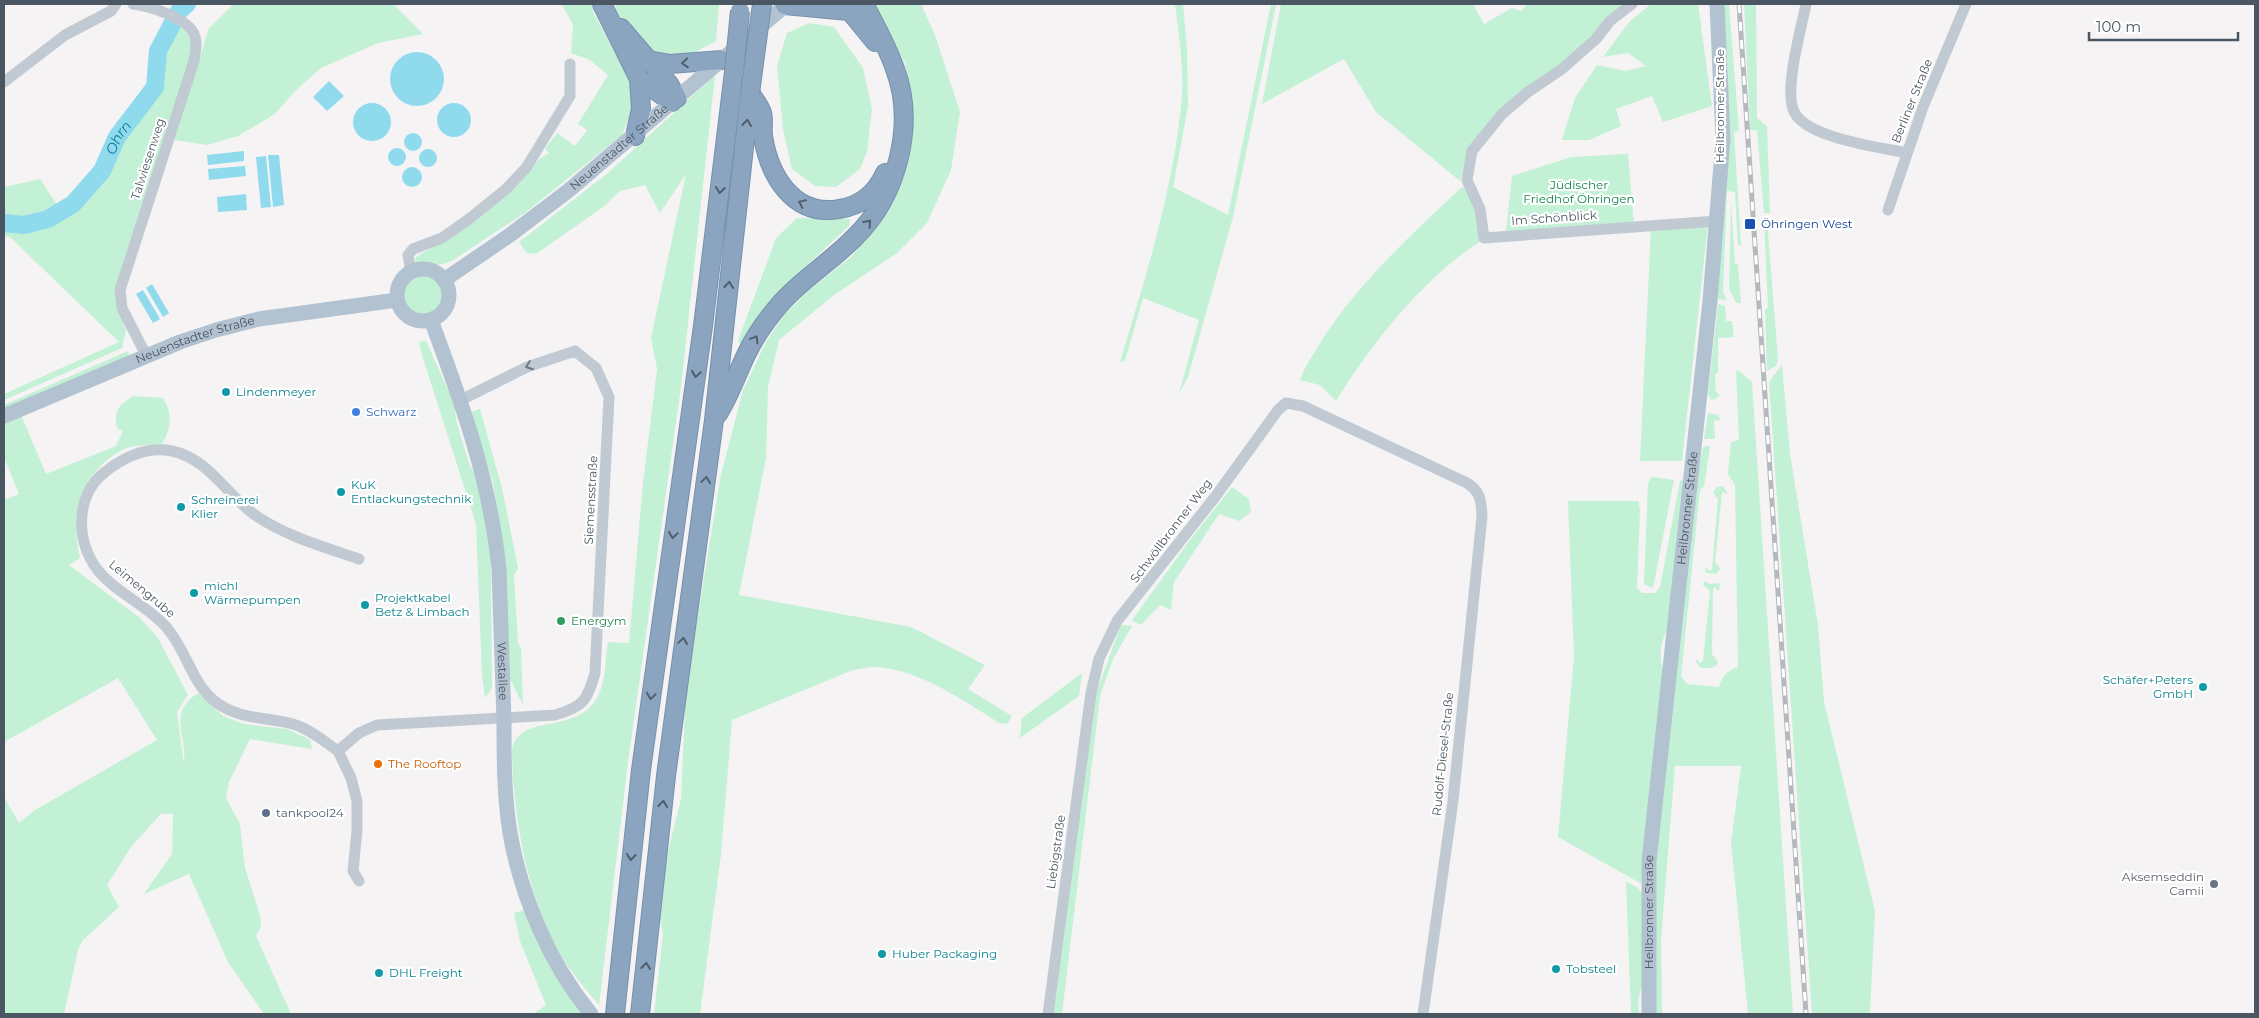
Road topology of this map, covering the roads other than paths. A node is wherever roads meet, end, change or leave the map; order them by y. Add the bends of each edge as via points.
1 (116, 4) edge
2 (133, 4) edge
3 (602, 4) edge
4 (609, 4) edge
5 (762, 4) edge
6 (786, 4) edge
7 (1632, 4) edge
8 (1717, 4) edge
9 (1806, 4) edge
10 (1966, 4) edge
11 (739, 6) edge
12 (852, 6) edge
13 (648, 60) junction
14 (722, 60) junction
15 (570, 64) dead end
16 (639, 79) junction
17 (4, 82) edge
18 (750, 92) junction
19 (675, 100) junction
20 (635, 136) junction
21 (1907, 153) junction
22 (1888, 210) dead end
23 (1717, 220) junction
24 (411, 272) junction
25 (444, 280) junction
26 (397, 300) junction
27 (431, 320) junction
28 (146, 355) junction
29 (461, 400) junction
30 (4, 416) edge
31 (714, 420) junction
32 (1480, 496) joint
33 (359, 559) dead end
34 (1091, 693) joint
35 (504, 718) junction
36 (338, 751) junction
37 (359, 881) dead end
38 (591, 1014) edge
39 (615, 1014) edge
40 (640, 1014) edge
41 (1048, 1014) edge
42 (1423, 1014) edge
43 (1649, 1014) edge

1 - 17 street via 111,11 66,35
2 - 28 street, Talwiesenweg via 158,10 189,27 196,42 194,62 120,290 122,308
3 - 16 highway
4 - 13 highway via 624,32
5 - 18 highway, bridge
6 - 12 highway
6 - 14 main road, Neuenstadter Straße
7 - 23 street, Im Schönblick via 1610,21 1596,40 1562,69 1502,114 1472,151 1467,180 1480,209 1484,238
8 - 23 main road, Heilbronner Straße via 1723,139
9 - 21 street via 1792,74 1793,110 1802,123 1818,132
10 - 21 street, Berliner Straße
11 -> 39 highway, bridge via 703,326 640,779
12 -> 18 highway via 881,53 894,95 894,148 878,186 870,196 848,208 830,211 813,208 790,196 774,176 762,134 762,113
31 -> 12 highway via 728,399 746,354 767,320 799,284 855,238 876,214 890,184 900,150 902,95 896,70
14 -> 13 highway via 670,64
13 - 19 highway via 669,84
14 - 19 main road, Neuenstadter Straße
15 - 24 street via 570,96 526,168 505,190 449,233 413,249 408,255
16 - 19 highway
16 - 20 highway via 641,109
31 -> 18 highway
19 - 20 main road, Neuenstadter Straße
20 - 25 main road, Neuenstadter Straße via 510,236
21 - 22 street, Berliner Straße
23 - 43 main road, Heilbronner Straße via 1649,861
24 - 25 main road via 429,270
24 - 26 main road via 398,286
25 - 27 main road via 449,294 447,303 443,312
26 - 27 main road via 408,316 419,321
26 - 28 main road, Neuenstadter Straße via 260,319 207,333
27 - 29 main road, Westallee
28 - 30 main road, Neuenstadter Straße
29 - 35 main road, Westallee via 487,489 496,537
35 -> 29 street, Siemensstraße via 555,715 582,705 590,693 595,673 609,397 596,368 575,351 527,367
40 -> 31 highway via 666,776
32 - 34 street, Schwöllbronner Weg via 1467,483 1295,404 1286,403 1117,620 1099,659
32 - 42 street, Rudolf-Diesel-Straße via 1482,516 1455,779
33 - 36 street, Leimengrube via 284,532 256,516 202,465 187,455 170,451 145,450 119,461 89,490 82,511 81,530 91,561 103,576 168,629 200,686 216,702 247,717 295,725
34 - 41 street, Liebigstraße
35 - 36 street via 377,724 359,733
35 - 38 main road, Westallee via 510,834 522,882 556,963
36 - 37 street, Leimengrube via 351,778 356,800 353,871

